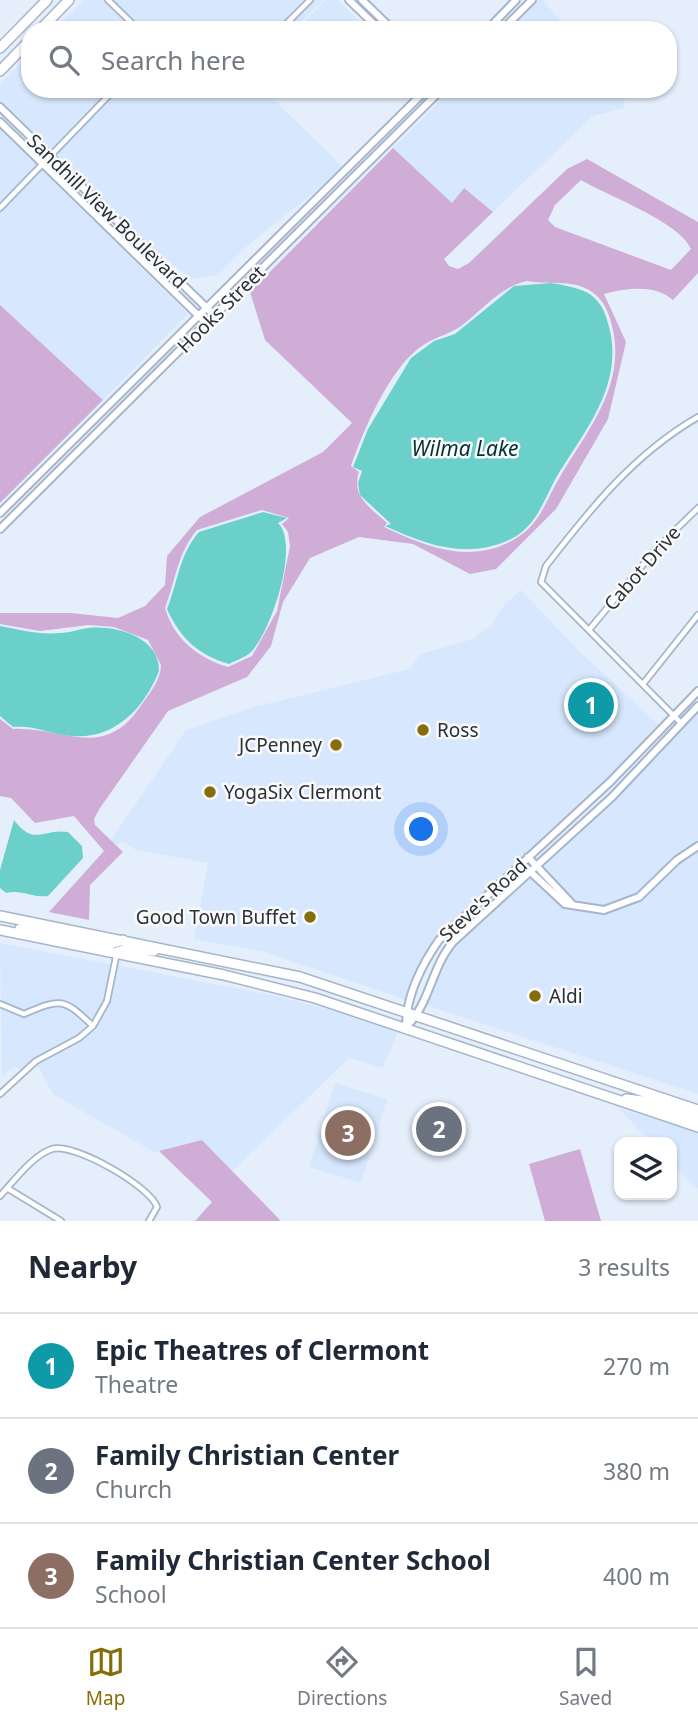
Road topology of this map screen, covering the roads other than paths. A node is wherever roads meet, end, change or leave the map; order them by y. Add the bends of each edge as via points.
1 (47, 0) edge
2 (67, 0) edge
3 (108, 0) edge
4 (310, 0) edge
5 (349, 0) edge
6 (362, 0) edge
7 (516, 0) edge
8 (532, 0) edge
9 (381, 18) junction
10 (26, 21) edge
11 (48, 21) edge
12 (130, 21) edge
13 (288, 21) edge
14 (371, 21) edge
15 (380, 21) edge
16 (384, 21) edge
17 (495, 21) edge
18 (511, 21) edge
19 (21, 27) edge
20 (0, 48) edge
21 (21, 49) edge
22 (0, 71) edge
23 (106, 98) edge
24 (418, 98) edge
25 (432, 98) edge
26 (0, 107) edge
27 (0, 122) edge
28 (51, 156) junction
29 (43, 164) junction
30 (340, 175) junction
31 (348, 183) junction
32 (0, 208) edge
33 (122, 226) junction
34 (115, 234) junction
35 (206, 307) junction
36 (198, 315) junction
37 (214, 315) junction
38 (206, 323) junction
39 (698, 417) edge
40 (68, 446) junction
41 (75, 454) junction
42 (698, 508) edge
43 (0, 513) edge
44 (0, 528) edge
45 (698, 615) edge
46 (589, 630) junction
47 (643, 684) junction
48 (698, 691) edge
49 (698, 706) edge
50 (674, 716) junction
51 (681, 723) junction
52 (698, 846) edge
53 (528, 857) junction
54 (521, 863) junction
55 (536, 866) junction
56 (530, 872) junction
57 (573, 905) junction
58 (0, 916) edge
59 (1, 930) edge
60 (124, 940) junction
61 (117, 952) junction
62 (249, 965) junction
63 (0, 1004) edge
64 (406, 1011) junction
65 (419, 1015) junction
66 (93, 1026) junction
67 (406, 1027) junction
68 (0, 1094) edge
69 (607, 1096) junction
70 (698, 1110) edge
71 (698, 1119) edge
72 (698, 1127) edge
73 (7, 1188) junction
74 (0, 1196) edge
75 (61, 1221) edge
76 (149, 1221) edge

1 - 10 highway
2 - 11 highway
3 - 12 street
4 - 13 street
5 - 14 street
6 - 9 street
7 - 17 street
8 - 18 street
9 - 15 street
9 - 16 street
19 - 20 highway
21 - 22 highway
23 - 28 street
24 - 30 street, Hooks Street
25 - 31 street, Hooks Street
26 - 28 street, Sandhill View Boulevard
27 - 29 street, Sandhill View Boulevard
28 - 29 street
28 - 33 street, Sandhill View Boulevard
29 - 32 street
29 - 34 street, Sandhill View Boulevard
30 - 31 street
30 - 35 street, Hooks Street
31 - 37 street, Hooks Street
33 - 34 street
33 - 35 street, Sandhill View Boulevard
34 - 36 street, Sandhill View Boulevard
35 - 36 street, Hooks Street
35 - 37 street, Sandhill View Boulevard
36 - 38 street, Sandhill View Boulevard
36 - 40 street, Hooks Street
37 - 38 street, Hooks Street
38 - 41 street, Hooks Street
39 - 46 street via 642,455 618,478 542,574 547,590
40 - 41 street
40 - 43 street, Hooks Street
41 - 44 street, Hooks Street
42 - 46 street, Cabot Drive via 656,549
45 - 47 street
46 - 47 street
47 - 50 street
48 - 50 street, Steve's Road
49 - 51 street, Steve's Road
50 - 51 street
50 - 53 street, Steve's Road
51 - 55 street, Steve's Road via 612,797
52 - 57 street via 631,902 604,910
53 - 54 street, Steve's Road
53 - 55 street
54 - 56 street
54 - 64 street, Steve's Road via 439,940 424,962
55 - 56 street, Steve's Road
55 - 57 street
56 - 57 street via 556,898
56 - 65 street, Steve's Road via 449,947
58 - 60 highway
59 - 60 highway via 32,929 110,944
59 - 61 highway
60 - 62 highway
61 - 62 highway via 136,948 217,964
61 - 66 street via 107,1002
61 - 67 highway via 273,986
62 - 64 highway
63 - 66 street via 24,1014 59,1001
64 - 65 highway
64 - 67 street, Steve's Road
65 - 67 street, Steve's Road
65 - 70 highway
66 - 68 street via 36,1061
67 - 69 highway
69 - 71 highway via 643,1101
69 - 72 highway
73 - 74 street
73 - 75 street
73 - 76 street via 46,1152 73,1149 151,1195 157,1208

